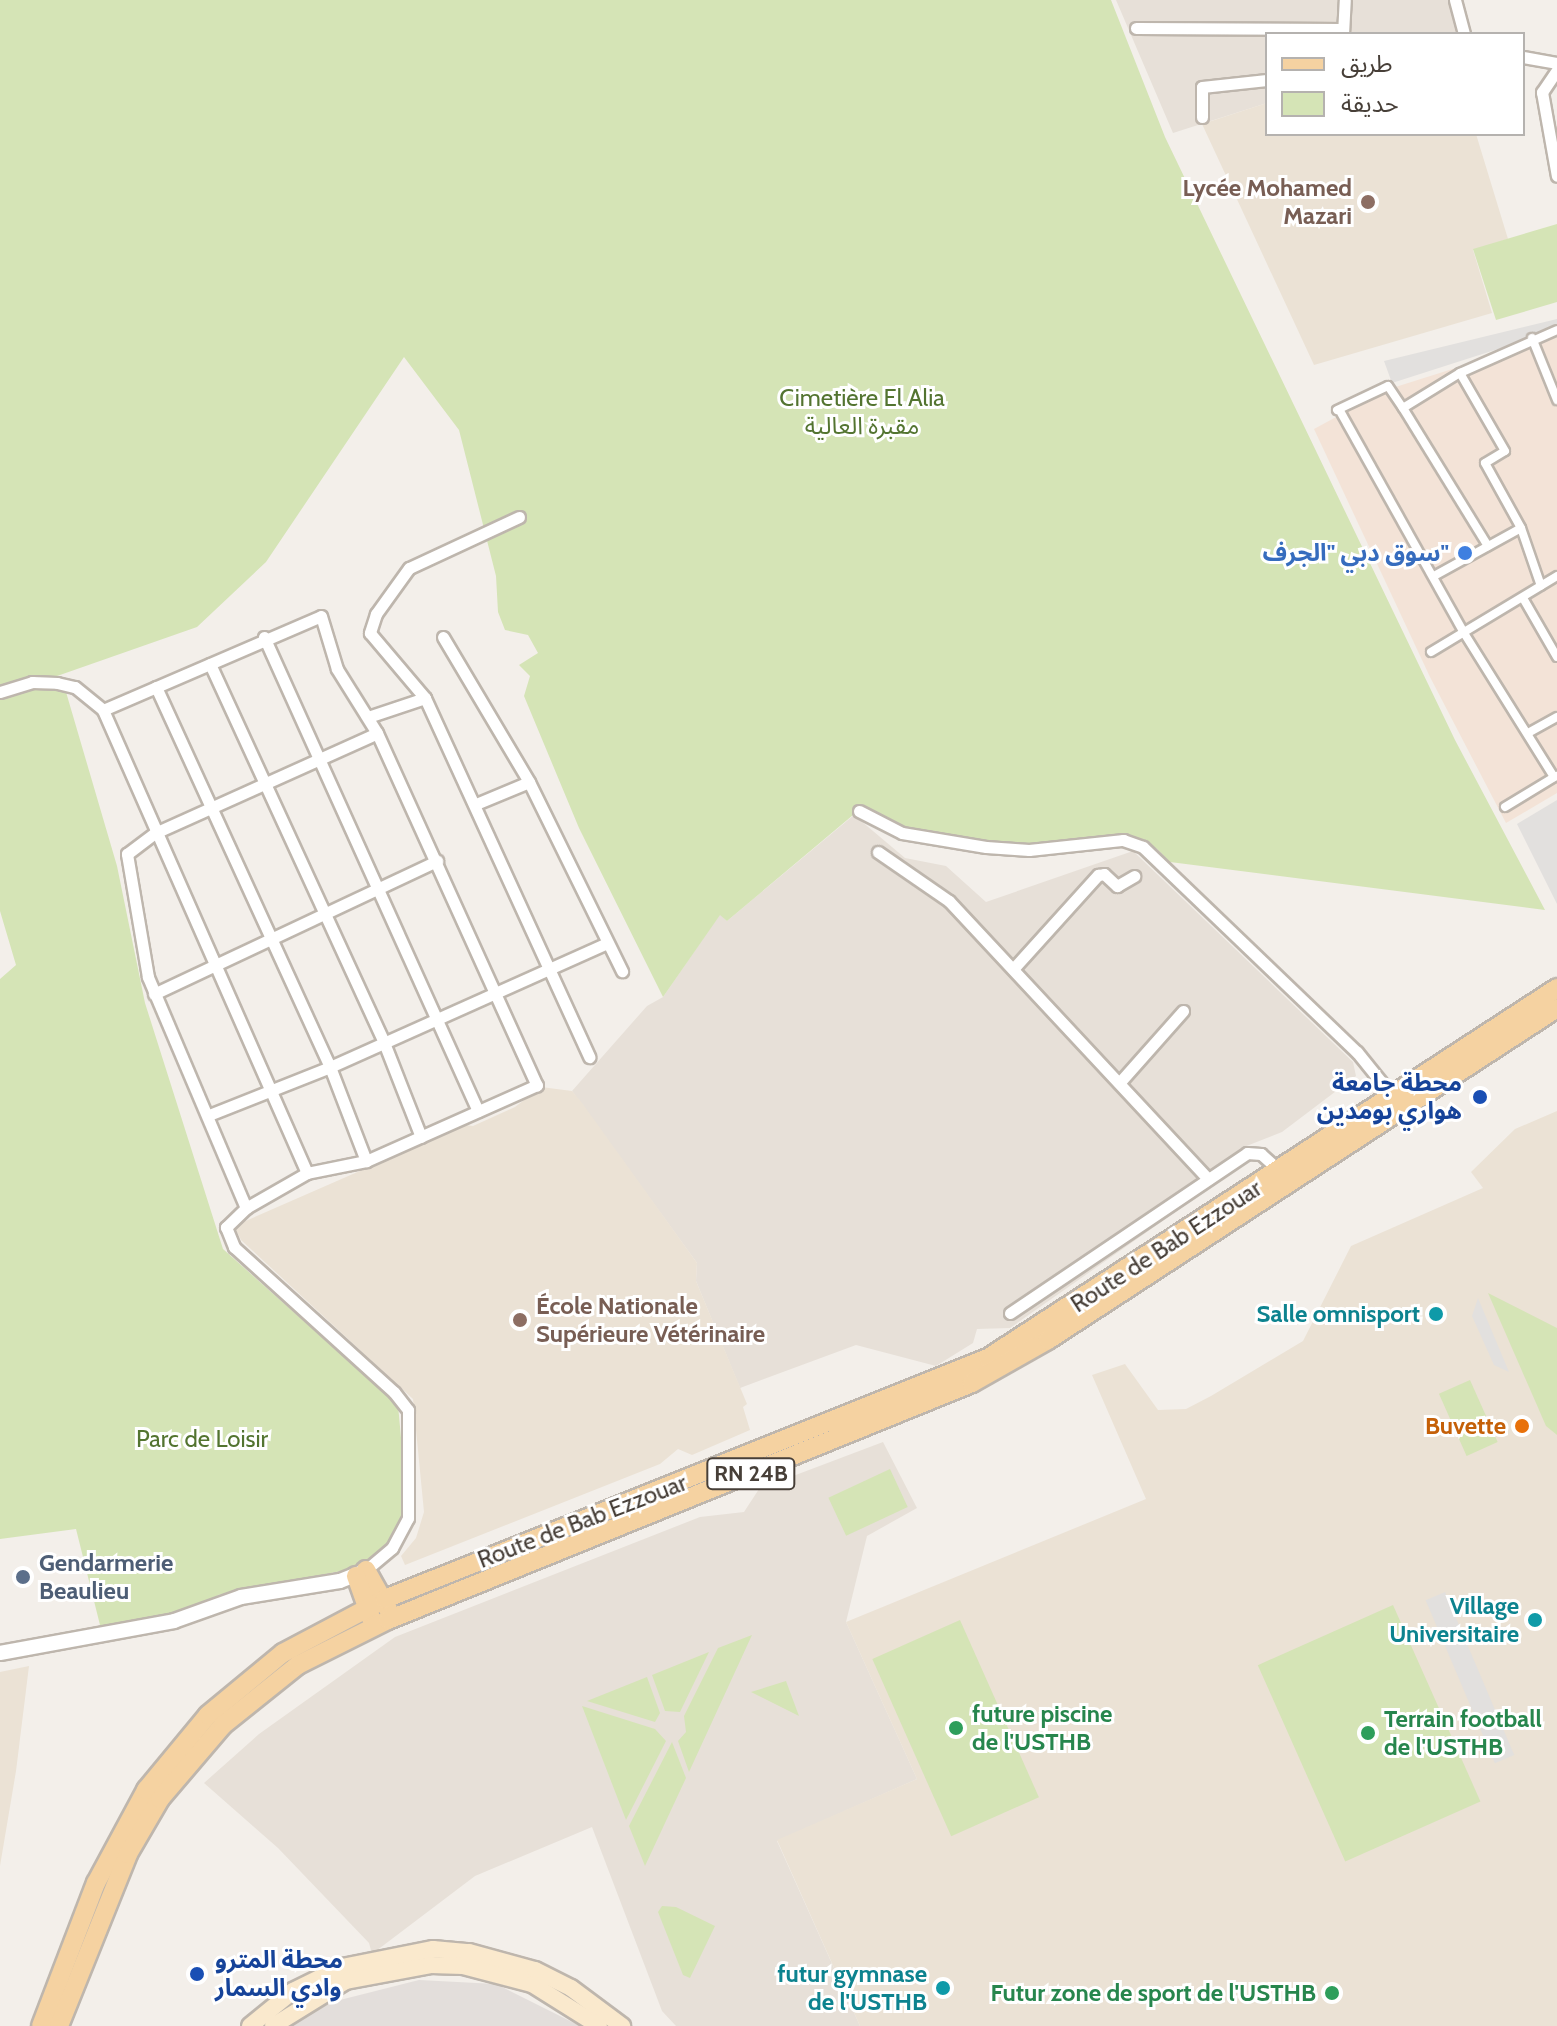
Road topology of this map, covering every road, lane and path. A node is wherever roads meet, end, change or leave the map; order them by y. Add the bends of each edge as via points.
1 (1345, 0) edge
2 (1455, 0) edge
3 (1136, 28) dead end
4 (1343, 31) edge
5 (1463, 32) edge
6 (1525, 57) edge
7 (1557, 63) edge
8 (1557, 70) edge
9 (1265, 80) edge
10 (1202, 117) dead end
11 (1557, 176) edge
12 (1557, 330) edge
13 (1532, 338) junction
14 (1460, 373) junction
15 (1557, 400) edge
16 (1403, 408) junction
17 (519, 517) dead end
18 (1521, 528) junction
19 (1488, 546) junction
20 (1434, 576) junction
21 (1557, 576) edge
22 (1541, 586) junction
23 (1523, 598) junction
24 (1464, 633) junction
25 (264, 637) junction
26 (443, 637) dead end
27 (1431, 652) dead end
28 (1557, 657) edge
29 (210, 664) junction
30 (156, 687) junction
31 (0, 692) edge
32 (425, 698) junction
33 (103, 710) junction
34 (368, 717) junction
35 (1557, 717) edge
36 (377, 733) junction
37 (1528, 733) junction
38 (319, 758) junction
39 (1555, 776) edge
40 (529, 782) junction
41 (264, 783) junction
42 (476, 804) junction
43 (1505, 807) dead end
44 (211, 808) junction
45 (859, 811) dead end
46 (155, 833) junction
47 (878, 852) dead end
48 (437, 861) junction
49 (1134, 876) dead end
50 (380, 888) junction
51 (324, 914) junction
52 (271, 939) junction
53 (607, 943) junction
54 (551, 965) junction
55 (215, 966) junction
56 (1013, 969) junction
57 (622, 971) dead end
58 (1557, 988) edge
59 (494, 990) junction
60 (154, 994) junction
61 (1557, 1008) edge
62 (1183, 1011) dead end
63 (439, 1017) junction
64 (383, 1040) junction
65 (1480, 1049) junction
66 (589, 1057) dead end
67 (330, 1067) junction
68 (1120, 1082) junction
69 (269, 1087) junction
70 (1398, 1102) junction
71 (478, 1111) junction
72 (209, 1115) junction
73 (421, 1137) junction
74 (366, 1161) junction
75 (1280, 1171) junction
76 (307, 1173) junction
77 (1208, 1179) junction
78 (246, 1208) junction
79 (1010, 1313) dead end
80 (361, 1573) junction
81 (385, 1599) junction
82 (364, 1608) junction
83 (383, 1622) junction
84 (0, 1653) edge
85 (96, 1883) junction
86 (110, 1898) junction
87 (93, 1915) junction
88 (41, 2026) edge
89 (59, 2026) edge
90 (250, 2026) edge
91 (273, 2026) edge
92 (599, 2026) edge
93 (622, 2026) edge

1 - 4 street
2 - 5 street
3 - 4 street
6 - 7 street
8 - 11 street via 1542,92
9 - 10 street via 1202,87
12 - 13 street
13 - 14 street
13 - 15 street
14 - 16 street
14 - 18 street via 1505,451 1485,463
16 - 19 street
16 - 20 street via 1388,386 1338,410
17 - 32 street via 409,568 376,614 370,633
18 - 19 street
18 - 22 street
19 - 20 street
20 - 24 street
21 - 22 street
22 - 23 street
23 - 24 street
23 - 28 street
24 - 27 street
24 - 37 street
25 - 29 street
25 - 34 street via 321,616 337,669
25 - 38 street
26 - 40 street
29 - 30 street
29 - 41 street
30 - 33 street
30 - 44 street
31 - 33 street via 32,682 57,683 75,687
32 - 34 street
32 - 42 street
33 - 46 street
34 - 36 street
35 - 37 street
36 - 38 street
36 - 48 street
37 - 39 street
38 - 41 street
38 - 50 street
39 - 43 street
40 - 42 street
40 - 53 street
41 - 44 street
41 - 51 street
42 - 54 street
44 - 46 street
44 - 52 street
45 - 70 street via 902,833 986,847 1029,850 1116,840 1143,847 1357,1052
46 - 55 street
46 - 60 street via 127,854
47 - 56 street via 949,901
48 - 50 street
48 - 59 street
49 - 56 street via 1117,886 1098,875
50 - 51 street
50 - 63 street
51 - 52 street
51 - 64 street
52 - 55 street
52 - 67 street
53 - 54 street
53 - 57 street
54 - 59 street
54 - 66 street
55 - 60 street
55 - 69 street
56 - 68 street
58 - 65 main road, Route de Bab Ezzouar
59 - 63 street
59 - 71 street via 537,1085
60 - 72 street
61 - 65 main road, Route de Bab Ezzouar / RN 24B
62 - 68 street
63 - 64 street
63 - 71 street
64 - 67 street
64 - 73 street
65 - 70 main road, Route de Bab Ezzouar / RN 24B
67 - 69 street
67 - 74 street
68 - 77 street
69 - 72 street
69 - 76 street
70 - 75 main road, Route de Bab Ezzouar
70 - 83 main road, Route de Bab Ezzouar / RN 24B via 1048,1340 972,1383
71 - 73 street
72 - 78 street
73 - 74 street
74 - 76 street
75 - 77 street via 1254,1152
75 - 81 main road, Route de Bab Ezzouar via 1039,1329 962,1371
76 - 78 street
77 - 79 street
78 - 80 street via 226,1227 234,1247 408,1410 408,1518 392,1548
80 - 81 main road
80 - 82 main road
80 - 84 street via 241,1597 174,1621
81 - 82 main road, Route de Bab Ezzouar
81 - 83 main road
82 - 83 main road
82 - 85 main road, Route de Bab Ezzouar via 283,1653 208,1715 146,1790
83 - 86 main road, Route de Bab Ezzouar / RN 24B via 298,1665 223,1725 160,1799
85 - 86 main road
85 - 87 main road, Route de Bab Ezzouar
86 - 87 main road, Route de Bab Ezzouar / RN 24B
87 - 88 main road, Route de Bab Ezzouar
87 - 89 main road, Route de Bab Ezzouar / RN 24B
90 - 93 main road via 293,1991 342,1967 433,1949 469,1952 535,1970 571,1988
91 - 92 main road via 346,1981 431,1965 463,1966 532,1984

